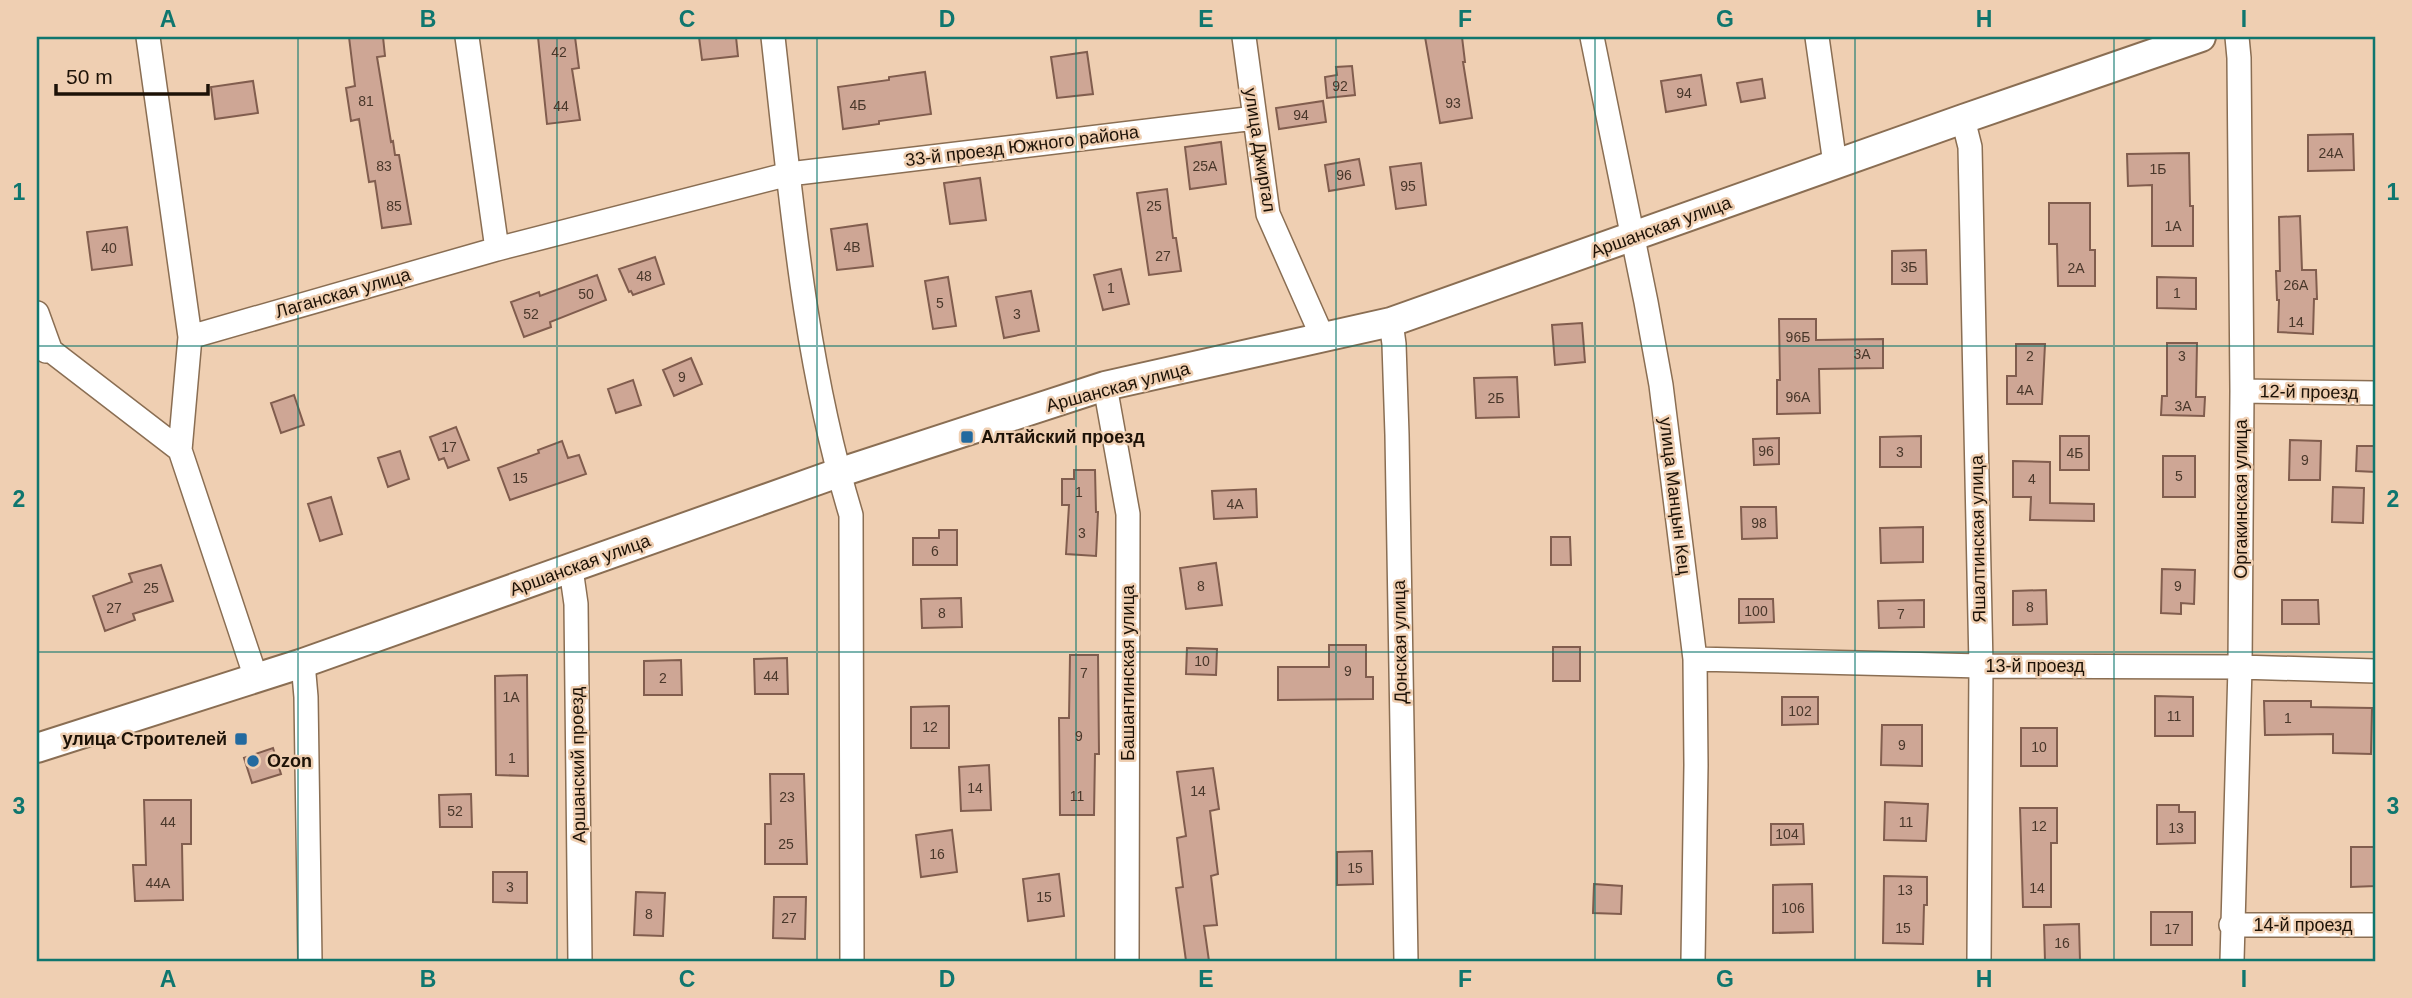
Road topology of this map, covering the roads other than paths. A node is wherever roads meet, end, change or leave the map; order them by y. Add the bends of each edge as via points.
1 (148, 37) edge
2 (467, 37) edge
3 (773, 37) edge
4 (1244, 37) edge
5 (1592, 37) edge
6 (1817, 37) edge
7 (2201, 37) edge
8 (2237, 37) edge
9 (1255, 118) junction
10 (1964, 119) junction
11 (1835, 164) junction
12 (789, 174) junction
13 (1632, 238) junction
14 (497, 248) junction
15 (37, 313) edge
16 (1391, 322) junction
17 (1322, 336) junction
18 (190, 337) junction
19 (41, 348) edge
20 (1105, 386) junction
21 (2242, 391) junction
22 (2375, 393) edge
23 (180, 450) junction
24 (838, 473) junction
25 (570, 569) junction
26 (1695, 659) junction
27 (303, 663) junction
28 (1981, 666) junction
29 (2240, 667) junction
30 (2375, 671) edge
31 (256, 678) junction
32 (37, 748) edge
33 (2231, 925) junction
34 (2375, 925) edge
35 (310, 961) edge
36 (580, 961) edge
37 (852, 961) edge
38 (1127, 961) edge
39 (1406, 961) edge
40 (1693, 961) edge
41 (1979, 961) edge
42 (2232, 961) edge

1 - 18 street
2 - 14 street
3 - 12 street
4 - 9 street, улица Джиргал
5 - 13 street, улица Манцын Кец
6 - 11 street
7 - 10 street, Аршанская улица
8 - 21 street, Оргакинская улица
9 - 12 street, 33-й проезд Южного района
9 - 17 street, улица Джиргал via 1268,214
10 - 11 street, Аршанская улица
10 - 28 street, Яшалтинская улица via 1970,147
11 - 13 street, Аршанская улица
12 - 14 street, Лаганская улица
12 - 24 street via 804,308
13 - 16 street, Аршанская улица
13 - 26 street, улица Манцын Кец via 1661,385
14 - 18 street, Лаганская улица
15 - 19 street
16 - 17 street, Аршанская улица
16 - 39 street, Донская улица
17 - 20 street, Аршанская улица
18 - 23 street
19 - 23 street
20 - 24 street, Аршанская улица
20 - 38 street, Башантинская улица via 1128,514
21 - 22 street, 12-й проезд
21 - 29 street, Оргакинская улица
23 - 31 street
24 - 25 street, Аршанская улица
24 - 37 street via 851,515
25 - 27 street, Аршанская улица
25 - 36 street, Аршанский проезд via 576,604
26 - 28 street, 13-й проезд
26 - 40 street, улица Манцын Кец
27 - 31 street, Аршанская улица
27 - 35 street
28 - 29 street, 13-й проезд
28 - 41 street, Яшалтинская улица
29 - 30 street, 13-й проезд
29 - 33 street, Оргакинская улица
31 - 32 street, Аршанская улица
33 - 34 street, 14-й проезд
33 - 42 street, Оргакинская улица

